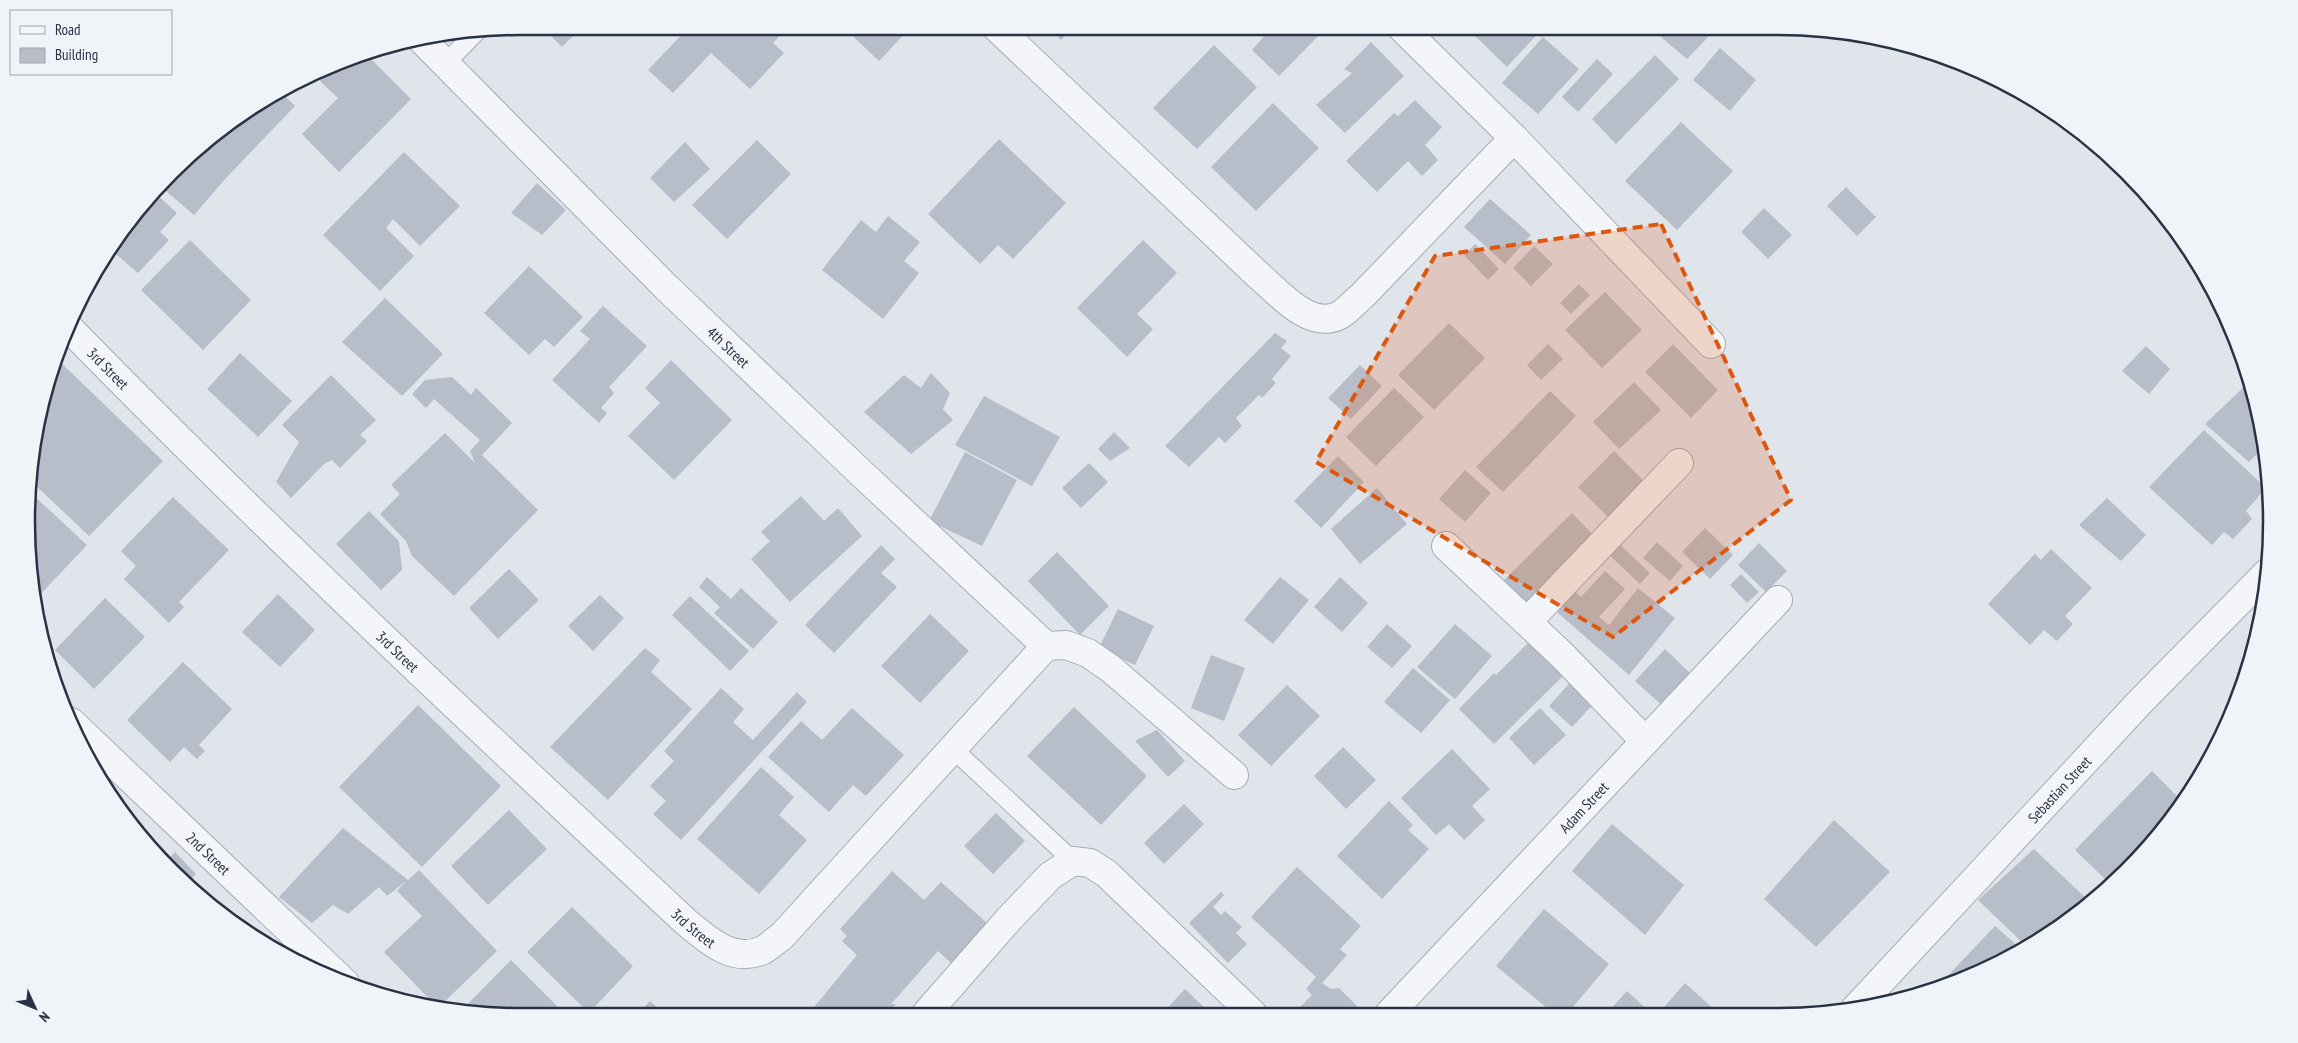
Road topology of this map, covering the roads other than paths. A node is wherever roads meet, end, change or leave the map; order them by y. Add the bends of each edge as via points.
1 (1005, 35) edge
2 (1409, 35) edge
3 (470, 38) edge
4 (425, 44) edge
5 (445, 64) junction
6 (1514, 138) junction
7 (73, 332) edge
8 (1711, 344) dead end
9 (1679, 464) dead end
10 (1446, 546) dead end
11 (2259, 581) edge
12 (1778, 600) dead end
13 (1527, 622) junction
14 (1046, 646) junction
15 (84, 734) edge
16 (1645, 741) junction
17 (952, 748) junction
18 (1234, 775) dead end
19 (1073, 862) junction
20 (330, 969) edge
21 (1862, 1000) edge
22 (932, 1008) edge
23 (1247, 1008) edge
24 (1395, 1008) edge

1 - 6 street via 1257,274 1290,302 1311,316 1324,320 1340,315 1364,294
2 - 6 street
3 - 5 lane
4 - 5 street, 4th Street
5 - 14 street, 4th Street via 666,287
6 - 8 street
7 - 17 street, 3rd Street via 472,723 686,922 725,951 745,956 764,950 782,936
9 - 13 street
10 - 13 street
11 - 21 street, Sebastian Street via 2140,702
12 - 16 street, Adam Street
13 - 16 street
14 - 17 street
14 - 18 street via 1066,645 1096,658
15 - 20 street, 2nd Street
16 - 24 street, Adam Street
17 - 19 lane
19 - 22 street via 1050,876
19 - 23 street via 1090,863 1107,874

